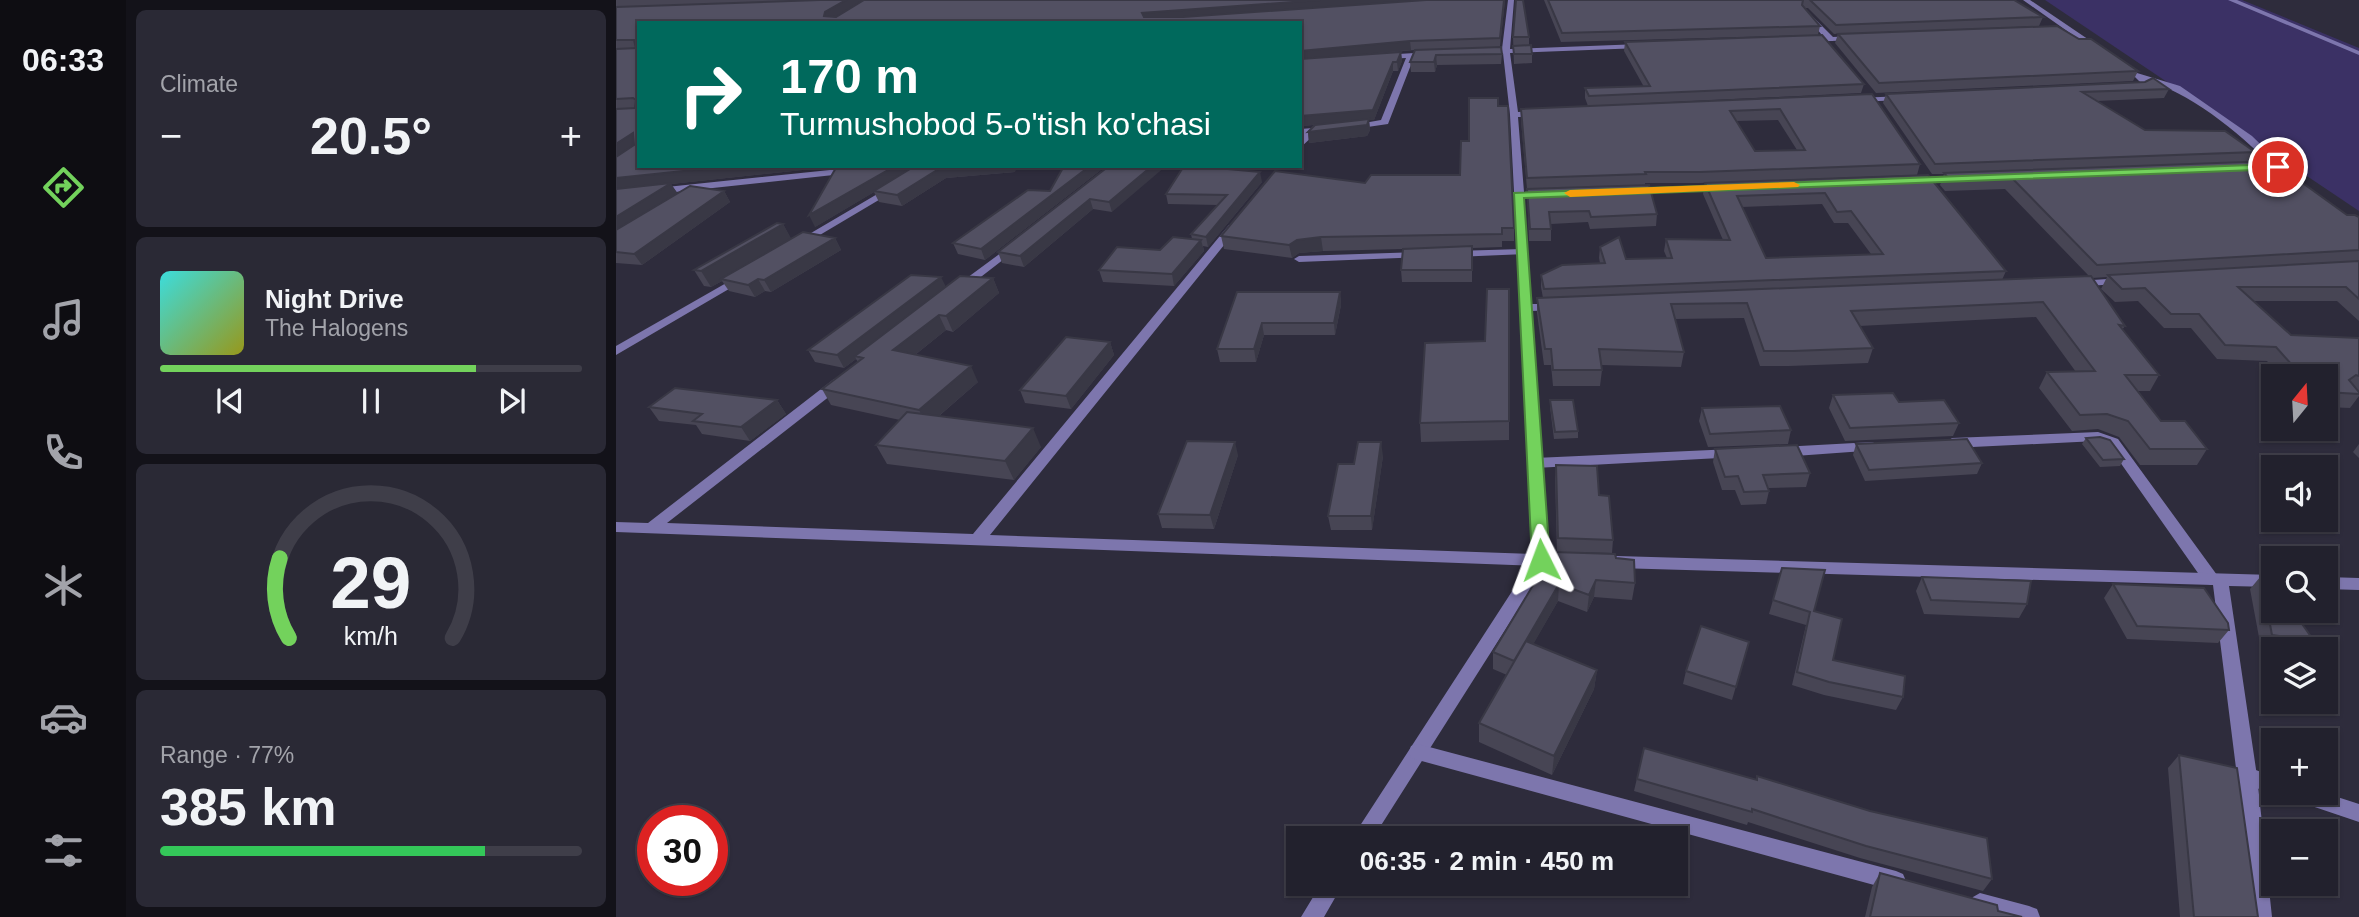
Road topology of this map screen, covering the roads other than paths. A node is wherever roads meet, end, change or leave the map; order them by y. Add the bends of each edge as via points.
1 (1511, 0) edge
2 (2026, 0) edge
3 (2231, 0) edge
4 (1804, 11) edge
5 (2056, 30) edge
6 (2069, 30) junction
7 (1869, 37) edge
8 (1797, 40) edge
9 (1829, 42) junction
10 (1644, 46) edge
11 (1506, 51) junction
12 (1479, 52) edge
13 (2103, 52) edge
14 (2358, 53) edge
15 (1438, 54) edge
16 (1411, 55) junction
17 (1370, 58) edge
18 (2126, 68) edge
19 (2137, 75) junction
20 (2128, 88) edge
21 (1865, 89) edge
22 (1913, 97) edge
23 (1873, 99) junction
24 (1845, 100) edge
25 (1881, 111) edge
26 (1555, 113) edge
27 (1514, 115) junction
28 (1312, 131) junction
29 (1302, 132) edge
30 (1302, 143) edge
31 (2264, 167) edge
32 (2278, 167) junction
33 (1920, 168) edge
34 (865, 169) edge
35 (1970, 178) edge
36 (908, 180) edge
37 (1928, 180) junction
38 (1901, 181) edge
39 (2298, 183) edge
40 (700, 187) junction
41 (1737, 187) edge
42 (1937, 191) edge
43 (640, 192) edge
44 (1614, 192) edge
45 (1559, 194) edge
46 (1518, 195) junction
47 (679, 200) edge
48 (1240, 219) edge
49 (1019, 242) edge
50 (791, 248) edge
51 (1522, 252) junction
52 (1299, 259) dead end
53 (756, 269) edge
54 (2138, 280) edge
55 (2069, 284) edge
56 (954, 293) edge
57 (1567, 306) edge
58 (1525, 308) junction
59 (616, 351) edge
60 (846, 377) edge
61 (1933, 444) edge
62 (1892, 446) edge
63 (1535, 464) junction
64 (616, 527) edge
65 (651, 528) junction
66 (978, 538) junction
67 (1541, 560) junction
68 (2215, 580) junction
69 (2261, 581) edge
70 (2338, 583) edge
71 (2359, 584) edge
72 (1418, 751) junction
73 (2246, 776) junction
74 (2261, 781) edge
75 (2335, 805) edge
76 (2359, 813) edge
77 (1370, 826) edge
78 (1909, 885) edge
79 (1325, 896) edge
80 (1962, 899) edge
81 (1312, 917) edge
82 (2029, 917) edge
83 (2261, 917) edge

1 - 11 street
2 - 6 street
3 - 14 street
4 - 9 street
5 - 6 street
6 - 13 street
7 - 9 street
8 - 9 street
10 - 11 street
11 - 12 street
11 - 27 street
15 - 16 street
16 - 17 street
16 - 28 street via 1381,124
18 - 19 street
19 - 20 street via 2146,83
19 - 32 street via 2177,88 2249,138
21 - 23 street
22 - 23 street
23 - 24 street
23 - 25 street
26 - 27 street
27 - 46 street
28 - 29 street
28 - 30 street
31 - 32 street
32 - 39 street
33 - 37 street
34 - 40 street
35 - 37 street
36 - 50 street
37 - 38 street
37 - 42 street
40 - 43 street
40 - 47 street
41 - 44 street
45 - 46 street
46 - 51 street
48 - 66 street
49 - 56 street
51 - 52 street
51 - 58 street
53 - 59 street
54 - 55 street
57 - 58 street
58 - 63 street
60 - 65 street
61 - 68 street via 2107,439
62 - 63 street
63 - 67 street
64 - 65 street
65 - 66 street
66 - 67 street
67 - 68 street
67 - 72 street
68 - 69 street
68 - 73 street
70 - 71 street
72 - 77 street
72 - 78 street
73 - 74 street
73 - 83 street
75 - 76 street
79 - 81 street
80 - 82 street

